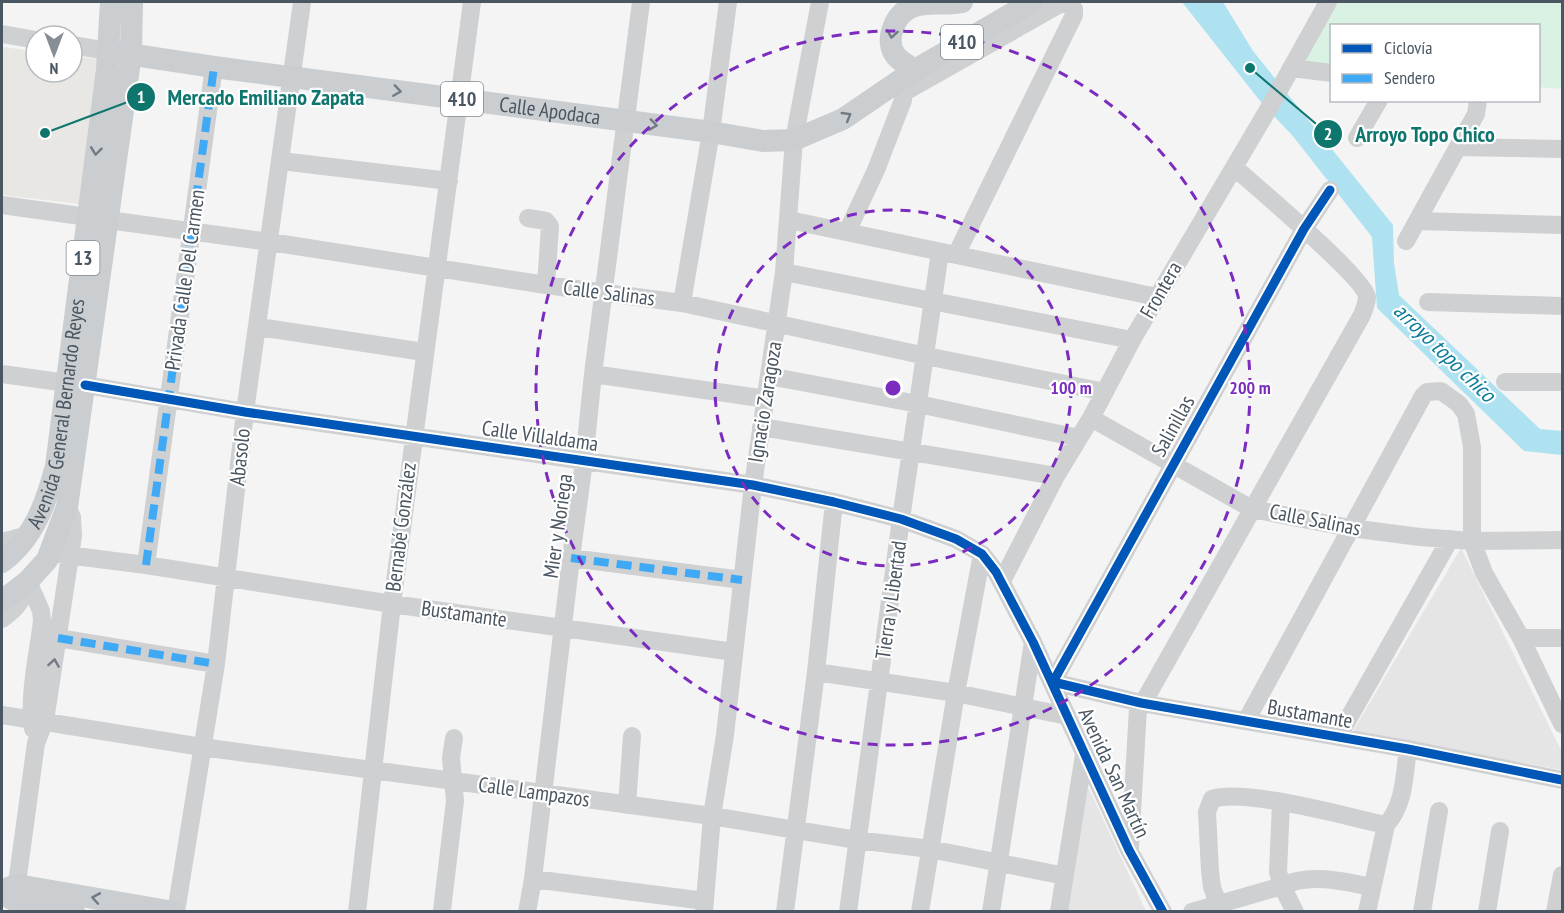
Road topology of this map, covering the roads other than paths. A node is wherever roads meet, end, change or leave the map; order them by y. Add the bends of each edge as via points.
1 (111, 2) edge
2 (132, 2) edge
3 (302, 2) edge
4 (472, 2) edge
5 (641, 2) edge
6 (728, 2) edge
7 (820, 2) edge
8 (962, 2) edge
9 (1032, 2) edge
10 (1328, 2) edge
11 (919, 3) edge
12 (1072, 5) joint
13 (2, 34) edge
14 (24, 38) edge
15 (84, 47) edge
16 (108, 51) junction
17 (131, 54) junction
18 (214, 67) junction
19 (1291, 68) junction
20 (915, 70) junction
21 (1330, 73) edge
22 (292, 77) junction
23 (899, 88) junction
24 (460, 99) junction
25 (1378, 102) edge
26 (1478, 102) edge
27 (626, 121) junction
28 (711, 132) junction
29 (1357, 138) dead end
30 (794, 140) junction
31 (1458, 147) junction
32 (1563, 149) edge
33 (281, 160) junction
34 (1234, 167) junction
35 (449, 181) junction
36 (1330, 190) dead end
37 (2, 205) edge
38 (528, 218) dead end
39 (98, 219) junction
40 (789, 220) junction
41 (1417, 221) junction
42 (1563, 225) edge
43 (1304, 229) junction
44 (192, 232) junction
45 (847, 232) junction
46 (1406, 241) dead end
47 (270, 242) junction
48 (948, 254) junction
49 (437, 268) junction
50 (784, 272) junction
51 (546, 285) junction
52 (604, 292) junction
53 (1157, 297) junction
54 (933, 302) junction
55 (1428, 302) dead end
56 (682, 303) junction
57 (1563, 306) edge
58 (777, 324) junction
59 (258, 327) junction
60 (1132, 340) junction
61 (424, 352) junction
62 (926, 356) junction
63 (2, 374) edge
64 (593, 374) junction
65 (769, 376) junction
66 (1505, 382) dead end
67 (1563, 382) edge
68 (76, 384) junction
69 (1104, 392) junction
70 (765, 399) junction
71 (170, 400) junction
72 (918, 404) junction
73 (245, 412) junction
74 (1091, 418) junction
75 (761, 426) junction
76 (413, 436) junction
77 (1079, 438) junction
78 (912, 452) junction
79 (584, 461) junction
80 (1172, 464) junction
81 (1056, 476) junction
82 (753, 485) junction
83 (834, 502) junction
84 (1252, 508) junction
85 (902, 519) junction
86 (1350, 528) junction
87 (28, 535) junction
88 (1450, 539) junction
89 (1563, 540) edge
90 (1472, 541) junction
91 (2, 542) edge
92 (60, 554) junction
93 (982, 554) junction
94 (571, 558) junction
95 (2, 562) edge
96 (146, 565) junction
97 (228, 578) junction
98 (742, 580) junction
99 (1002, 581) junction
100 (27, 582) junction
101 (2, 601) edge
102 (392, 604) junction
103 (2, 619) edge
104 (563, 628) junction
105 (58, 638) junction
106 (1521, 638) junction
107 (1563, 638) edge
108 (1033, 642) junction
109 (734, 652) junction
110 (216, 664) junction
111 (816, 672) junction
112 (880, 681) junction
113 (1053, 682) junction
114 (956, 693) junction
115 (1141, 703) junction
116 (1023, 708) junction
117 (2, 715) edge
118 (1067, 716) junction
119 (39, 720) junction
120 (1246, 721) junction
121 (1563, 724) edge
122 (632, 736) dead end
123 (1338, 737) junction
124 (454, 738) dead end
125 (202, 747) junction
126 (1408, 749) junction
127 (1084, 754) junction
128 (372, 769) junction
129 (453, 780) junction
130 (1563, 780) edge
131 (542, 794) junction
132 (1281, 803) junction
133 (627, 805) junction
134 (1439, 810) dead end
135 (712, 816) junction
136 (1386, 825) junction
137 (795, 830) junction
138 (1500, 831) dead end
139 (857, 840) junction
140 (930, 849) junction
141 (1129, 850) junction
142 (999, 862) junction
143 (1563, 875) edge
144 (1065, 876) junction
145 (533, 879) junction
146 (1282, 886) junction
147 (1371, 887) junction
148 (10, 896) edge
149 (705, 906) edge
150 (1219, 908) edge
151 (442, 910) dead end
152 (74, 912) edge
153 (175, 912) edge
154 (357, 912) edge
155 (527, 912) edge
156 (785, 912) edge
157 (848, 912) edge
158 (920, 912) edge
159 (991, 912) edge
160 (1059, 912) edge
161 (1163, 912) edge
162 (1192, 912) edge
163 (1295, 912) edge
164 (1367, 912) edge
165 (1422, 912) edge
166 (1486, 912) edge
167 (1555, 912) edge

1 - 16 main road, Avenida General Bernardo Reyes / 13
2 - 17 main road, Avenida General Bernardo Reyes / 13
3 - 22 street, Abasolo
4 - 24 street, Bernabé González
5 - 27 street, Mier y Noriega
6 - 28 street
7 - 30 street, Ignacio Zaragoza
8 - 11 main road, 410
9 - 20 main road, 410
10 - 19 street, Frontera
11 -> 20 main road via 899,17 891,35 895,55
12 - 23 street, Calle Apodaca via 1060,4
12 - 48 street, Tierra y Libertad via 1074,15
13 - 14 street
15 - 16 street
16 - 17 main road, 410
16 -> 39 main road, Avenida General Bernardo Reyes / 13
17 - 18 main road, Calle Apodaca / 410
17 - 39 main road, Avenida General Bernardo Reyes / 13
18 - 22 main road, Calle Apodaca / 410
18 - 44 street, Privada Calle Del Carmen
19 - 21 street
19 - 34 street, Frontera
20 - 23 main road, Calle Apodaca / 410
22 -> 24 main road, Calle Apodaca / 410
22 - 33 street, Abasolo
30 -> 23 main road, Calle Apodaca / 410
23 - 45 street via 903,100
24 - 27 main road, Calle Apodaca / 410
24 - 35 street, Bernabé González
25 - 29 street
26 - 31 street via 1476,114
27 -> 28 main road, Calle Apodaca / 410
27 - 52 street, Mier y Noriega
28 - 30 main road, Calle Apodaca / 410 via 763,141
28 - 56 street
30 - 40 street, Ignacio Zaragoza
31 - 32 street
31 - 41 street
33 - 35 street
33 - 47 street, Abasolo
34 - 43 street
34 - 53 street, Frontera
35 - 49 street, Bernabé González
36 - 43 street, Salinillas
37 - 39 street, Calle Salinas
38 - 51 street via 546,221 550,226
39 - 44 street, Calle Salinas
39 - 68 main road, Avenida General Bernardo Reyes / 13
40 - 45 street
40 - 50 street, Ignacio Zaragoza
41 - 42 street
41 - 46 street
43 - 80 street, Salinillas
43 - 84 street via 1355,278 1367,297 1362,315
44 - 47 street, Calle Salinas
44 - 71 street, Privada Calle Del Carmen
45 - 48 street
47 - 49 street, Calle Salinas
47 - 59 street, Abasolo
48 - 53 street
48 - 54 street, Tierra y Libertad
49 - 51 street, Calle Salinas
49 - 61 street, Bernabé González
50 - 54 street
50 - 58 street, Ignacio Zaragoza
51 - 52 street, Calle Salinas
52 - 56 street, Calle Salinas
52 - 64 street, Mier y Noriega
53 - 60 street, Frontera
54 - 60 street
54 - 62 street, Tierra y Libertad
55 - 57 street
56 - 58 street, Calle Salinas
58 - 62 street, Calle Salinas
58 - 65 street, Ignacio Zaragoza
59 - 61 street
59 - 73 street, Abasolo
60 - 69 street, Frontera
61 - 76 street, Bernabé González
62 - 69 street, Calle Salinas
62 - 72 street, Tierra y Libertad
63 - 68 street, Calle Villaldama
64 - 70 street
64 - 79 street, Mier y Noriega
65 - 70 street, Ignacio Zaragoza
65 - 72 street
66 - 67 street
68 - 71 street, Calle Villaldama
68 - 87 main road, Avenida General Bernardo Reyes / 13 via 47,498
68 - 92 main road, Avenida General Bernardo Reyes / 13
69 - 74 street, Frontera
70 - 75 street, Ignacio Zaragoza
71 - 73 street, Calle Villaldama
71 - 96 street, Privada Calle Del Carmen
72 - 77 street
72 - 78 street, Tierra y Libertad
73 - 76 street, Calle Villaldama
73 - 97 street, Abasolo
74 - 77 street, Frontera
74 - 80 street, Calle Salinas
75 - 78 street
75 - 82 street, Ignacio Zaragoza
76 - 79 street, Calle Villaldama
76 - 102 street, Bernabé González
77 - 81 street, Frontera
78 - 81 street
78 - 85 street, Tierra y Libertad
79 - 82 street, Calle Villaldama
79 - 94 street, Mier y Noriega
80 - 84 street, Calle Salinas
80 - 113 street, Salinillas
81 - 99 street, Frontera
82 - 83 street, Calle Villaldama
82 - 98 street, Ignacio Zaragoza
83 - 85 street, Calle Villaldama
83 - 111 street
84 - 86 street, Calle Salinas
84 - 115 street
85 - 93 street, Calle Villaldama
85 - 112 street, Tierra y Libertad
86 - 88 street, Calle Salinas
86 - 90 street via 1419,403 1427,392 1441,391 1460,404 1466,414 1472,447
86 - 120 street
87 - 91 street
87 - 95 main road, Avenida General Bernardo Reyes / 13
88 - 90 street, Calle Salinas
88 - 123 street
89 - 90 street, Calle Salinas
90 - 106 street via 1484,573
92 - 96 street, Bustamante
92 - 100 main road, Avenida General Bernardo Reyes / 13
92 - 105 street
93 - 99 street, Avenida San Martín
93 - 114 street
94 - 98 street
94 - 104 street, Mier y Noriega
96 - 97 street, Bustamante
97 - 102 street, Bustamante
97 - 110 street, Abasolo
98 - 109 street, Ignacio Zaragoza
99 - 108 street, Avenida San Martín
100 - 101 main road, Avenida General Bernardo Reyes / 13
100 - 103 street via 23,598
100 - 119 street via 42,621
102 - 104 street, Bustamante
102 - 128 street, Bernabé González
104 - 109 street, Bustamante
104 - 131 street, Mier y Noriega
105 - 110 street
119 -> 105 street
106 - 107 street
106 - 121 street
108 - 113 street, Avenida San Martín
108 - 116 street
109 - 135 street, Ignacio Zaragoza
110 - 125 street, Abasolo
111 - 112 street
111 - 137 street
112 - 114 street
112 - 139 street, Tierra y Libertad
113 - 115 street, Bustamante
113 - 118 street, Avenida San Martín
114 - 116 street
114 - 140 street
115 - 120 street, Bustamante
115 - 141 street via 1137,713
116 - 118 street
116 - 142 street
117 - 119 street, Calle Lampazos
118 - 127 street, Avenida San Martín
119 - 125 street, Calle Lampazos
119 - 148 street
120 - 123 street, Bustamante
122 - 133 street
123 - 126 street, Bustamante
124 - 129 street
125 - 128 street, Calle Lampazos
125 - 153 street, Abasolo
126 - 130 street, Bustamante
126 - 136 street via 1401,802
127 - 141 street, Avenida San Martín
127 - 144 street
128 - 129 street, Calle Lampazos
128 - 154 street, Bernabé González
129 - 131 street, Calle Lampazos
129 - 151 street via 455,801
131 - 133 street, Calle Lampazos
131 - 145 street, Mier y Noriega
132 - 136 street
132 - 146 street via 1278,863
132 - 150 street via 1243,797 1212,799 1207,812 1210,871
133 - 135 street, Calle Lampazos
134 - 165 street
135 - 137 street, Calle Lampazos
135 - 149 street, Ignacio Zaragoza
136 - 147 street
137 - 139 street, Calle Lampazos
137 - 156 street
138 - 166 street
139 - 140 street, Calle Lampazos
139 - 157 street, Tierra y Libertad
140 - 142 street, Calle Lampazos
140 - 158 street
141 - 161 street, Avenida San Martín
142 - 144 street, Calle Lampazos
142 - 159 street
143 - 167 street
144 - 160 street
145 - 149 street
145 - 155 street, Mier y Noriega
146 - 147 street via 1327,879
146 - 150 street
146 - 163 street
147 - 164 street
148 - 152 main road
153 -> 148 main road
150 - 162 street

